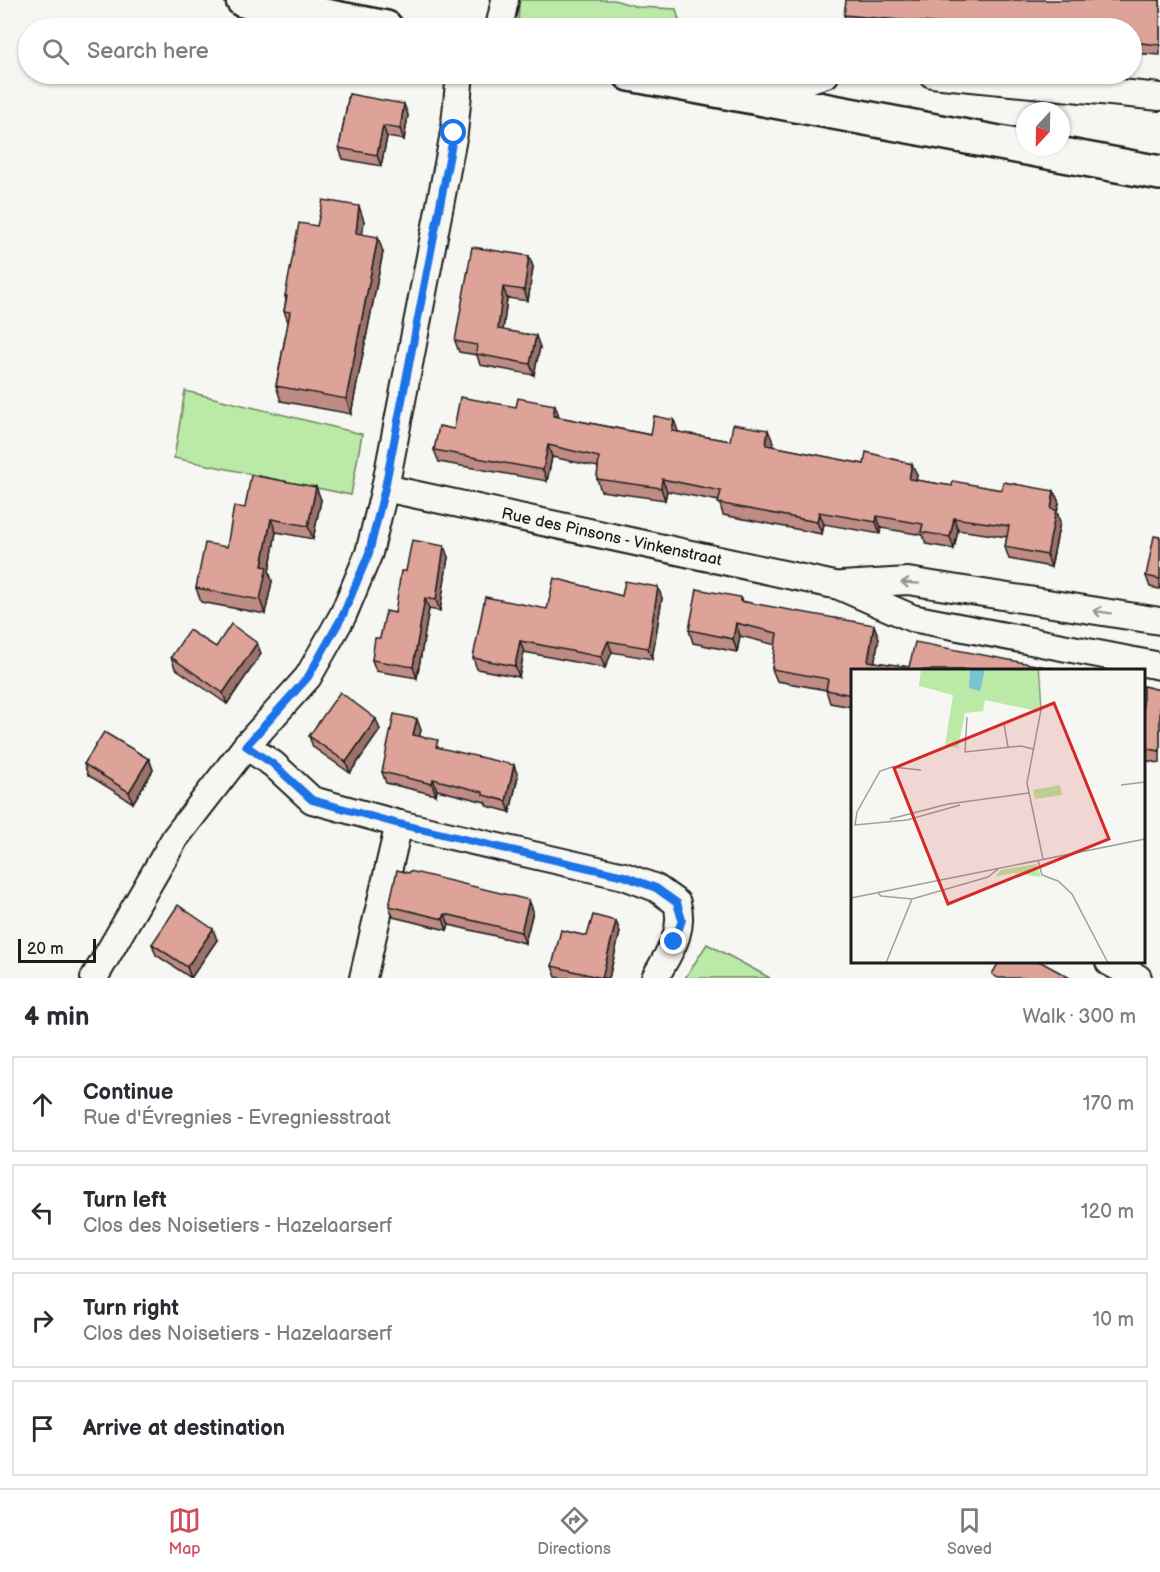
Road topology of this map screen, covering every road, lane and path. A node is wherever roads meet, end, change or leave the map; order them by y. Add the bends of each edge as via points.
1 (243, 0) edge
2 (505, 0) edge
3 (335, 18) edge
4 (501, 18) edge
5 (459, 84) edge
6 (687, 84) edge
7 (794, 84) edge
8 (1031, 84) edge
9 (756, 96) junction
10 (1160, 97) edge
11 (1160, 173) edge
12 (385, 488) junction
13 (839, 586) junction
14 (1160, 621) edge
15 (1160, 666) edge
16 (246, 746) junction
17 (399, 824) junction
18 (1111, 963) edge
19 (94, 978) edge
20 (363, 978) edge
21 (656, 978) edge
22 (1138, 978) edge

1 - 3 main road
2 - 4 street
5 - 12 street via 454,133
6 - 9 main road
7 - 9 street
8 - 10 street
9 - 11 main road
12 - 13 street, Rue des Pinsons - Vinkenstraat
12 - 16 street via 369,553 343,615 308,677
14 -> 13 street, Rue des Pinsons - Vinkenstraat via 908,581
13 - 15 street, Rue des Pinsons - Vinkenstraat via 912,618
16 - 17 street via 273,764 312,800
16 - 19 street via 175,838
17 - 20 street
17 - 21 street via 624,876 656,888 677,903 682,920
18 - 22 street

